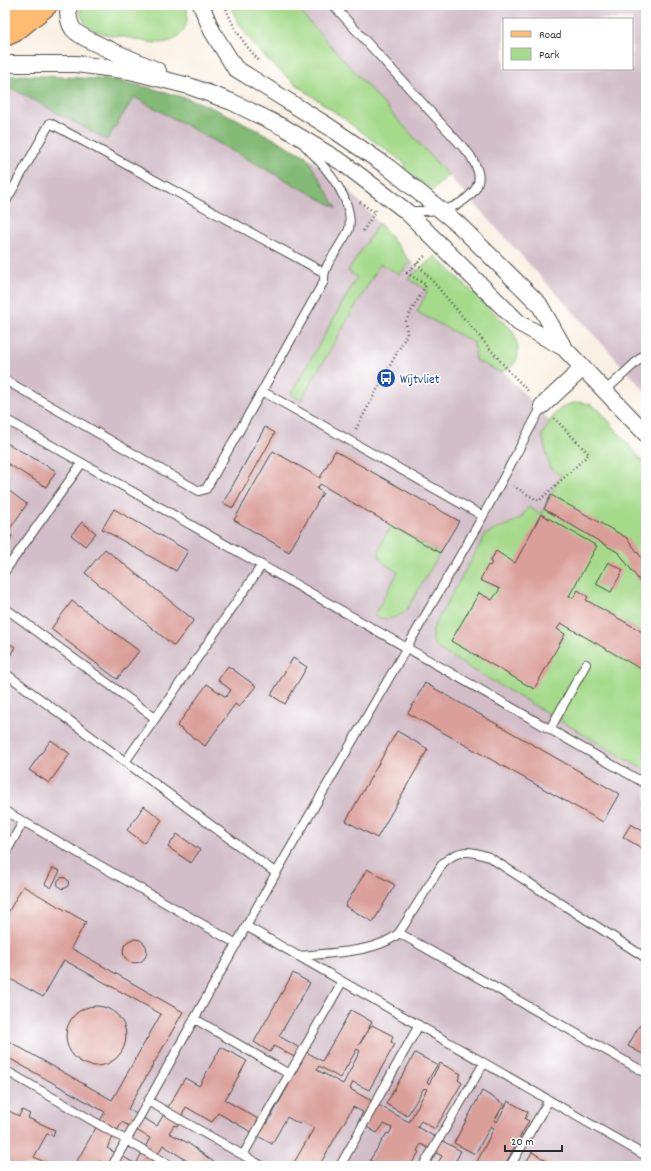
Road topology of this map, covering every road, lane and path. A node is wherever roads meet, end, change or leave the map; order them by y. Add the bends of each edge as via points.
1 (32, 5) edge
2 (46, 5) edge
3 (68, 5) edge
4 (201, 5) edge
5 (333, 5) edge
6 (5, 14) edge
7 (5, 35) edge
8 (5, 64) edge
9 (189, 86) junction
10 (285, 128) junction
11 (336, 184) junction
12 (5, 203) edge
13 (440, 210) junction
14 (374, 212) dead end
15 (406, 212) junction
16 (417, 263) dead end
17 (324, 272) junction
18 (407, 273) dead end
19 (564, 348) junction
20 (646, 353) edge
21 (583, 368) junction
22 (5, 380) edge
23 (262, 391) junction
24 (605, 391) junction
25 (542, 406) junction
26 (5, 419) edge
27 (361, 420) dead end
28 (646, 434) edge
29 (82, 463) junction
30 (502, 480) junction
31 (483, 516) junction
32 (262, 565) junction
33 (5, 571) edge
34 (5, 608) edge
35 (406, 647) junction
36 (586, 664) dead end
37 (5, 673) edge
38 (155, 718) junction
39 (550, 729) junction
40 (124, 762) junction
41 (646, 784) edge
42 (5, 811) edge
43 (23, 822) junction
44 (5, 854) edge
45 (276, 873) junction
46 (246, 926) junction
47 (399, 933) junction
48 (237, 944) junction
49 (298, 956) junction
50 (646, 958) edge
51 (342, 982) junction
52 (195, 1019) junction
53 (419, 1025) junction
54 (484, 1062) junction
55 (5, 1070) edge
56 (646, 1073) edge
57 (290, 1074) junction
58 (549, 1100) junction
59 (148, 1101) junction
60 (126, 1140) junction
61 (243, 1155) junction
62 (646, 1156) edge
63 (112, 1166) edge
64 (171, 1166) edge
65 (262, 1166) edge
66 (340, 1166) edge
67 (423, 1166) edge
68 (510, 1166) edge

1 - 6 main road
2 - 7 main road via 14,31
3 - 9 street via 73,30
4 - 13 street via 212,31 235,68 388,167
5 - 13 lane via 470,155 477,166 480,178 465,201
8 - 9 street via 76,64 130,71
9 - 10 street via 232,102
10 - 11 lane via 323,166
10 - 15 street via 343,163
11 - 14 path
11 - 17 lane via 350,217 348,230
12 - 17 lane via 50,123
13 - 15 lane
13 - 19 street via 539,304
15 - 19 street via 519,323
16 - 25 path
17 - 23 lane via 324,281
18 - 27 path via 426,285 406,321 407,334
19 - 21 street
20 - 24 lane
21 - 24 street
21 - 25 street
22 - 23 lane via 199,491 206,489
23 - 31 lane
24 - 28 street
25 - 30 lane
25 - 30 path via 589,454 539,501
26 - 29 lane
29 - 32 lane
29 - 33 lane
30 - 31 lane
31 - 35 lane
32 - 35 lane
32 - 38 lane
34 - 38 lane
35 - 39 lane
35 - 45 lane
36 - 39 lane
37 - 40 lane
38 - 40 lane
39 - 41 lane
40 - 45 lane
42 - 43 lane
43 - 44 lane
43 - 48 lane
45 - 46 lane
46 - 48 lane
46 - 49 lane
47 - 49 lane via 388,941 366,948
47 - 50 lane via 443,863 452,854 476,852 489,857
47 - 56 lane
48 - 52 lane
49 - 51 lane
51 - 53 lane
51 - 57 lane
52 - 57 lane
52 - 59 lane
53 - 54 lane
53 - 66 lane
54 - 58 lane
54 - 67 lane
55 - 60 lane
57 - 61 lane
58 - 62 lane
58 - 68 lane
59 - 60 lane
59 - 61 lane
60 - 63 lane
60 - 64 lane
61 - 65 lane

